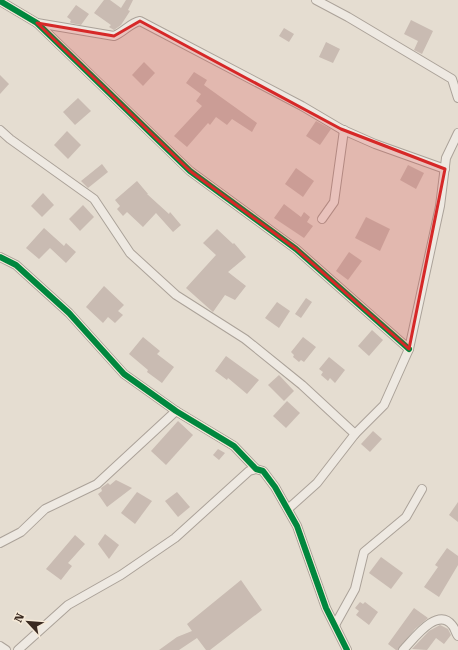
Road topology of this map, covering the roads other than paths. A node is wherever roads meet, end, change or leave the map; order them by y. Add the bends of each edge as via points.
1 (316, 0) edge
2 (0, 1) edge
3 (37, 23) junction
4 (458, 98) edge
5 (0, 130) edge
6 (344, 130) junction
7 (458, 133) edge
8 (445, 168) junction
9 (322, 219) dead end
10 (0, 257) edge
11 (409, 349) junction
12 (176, 411) junction
13 (355, 434) junction
14 (256, 469) junction
15 (422, 489) dead end
16 (288, 509) junction
17 (0, 543) edge
18 (335, 625) junction
19 (458, 636) edge
20 (0, 646) edge
21 (6, 650) edge
22 (18, 650) edge
23 (347, 650) edge
24 (403, 650) edge

1 - 4 street via 452,79
2 - 3 street
3 - 6 street via 114,36 131,24 140,22
3 - 11 street via 190,171 296,249
5 - 13 street via 94,199 130,253 176,295 245,339 302,385
6 - 8 street via 375,144
6 - 9 street via 334,202
7 - 8 street via 446,158
8 - 11 street via 440,206
10 - 12 street via 16,265 69,313 124,374
11 - 13 street via 384,405
12 - 14 street via 234,446
12 - 17 street via 97,484 45,509 21,532
13 - 16 street via 316,483
14 - 16 street via 263,471
14 - 22 street via 249,471 175,538 68,606
15 - 18 street via 406,516 364,552 355,589
16 - 18 street
18 - 23 street
19 - 24 street via 452,624 442,620 431,621
20 - 21 street

